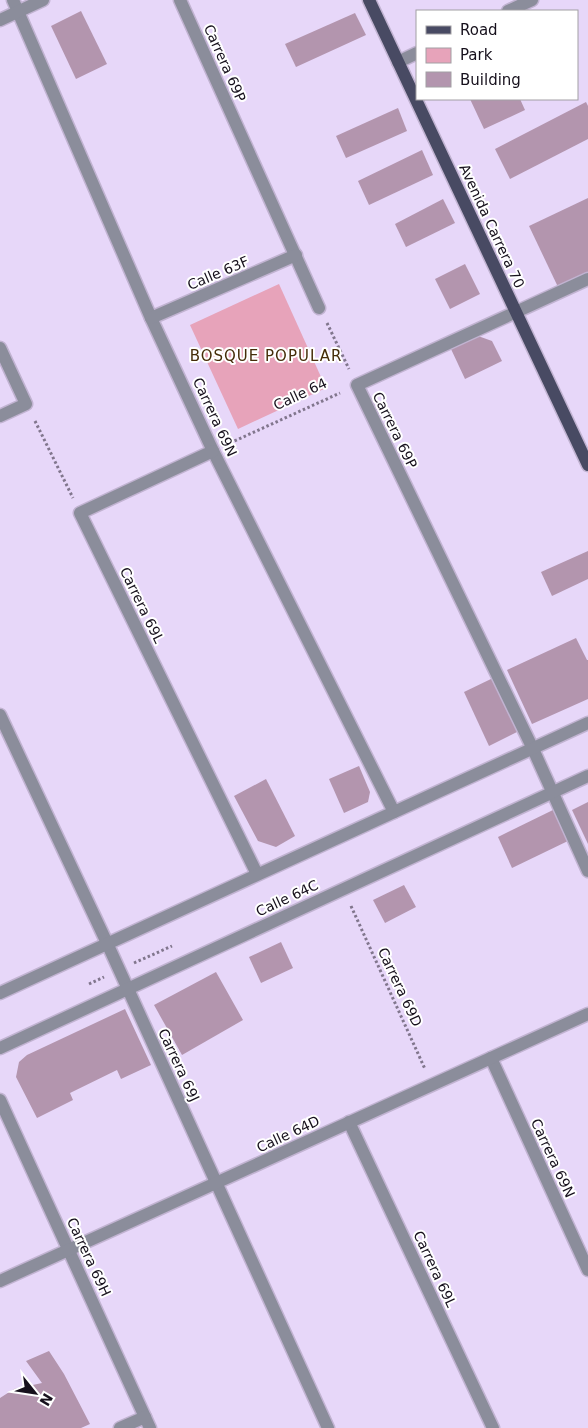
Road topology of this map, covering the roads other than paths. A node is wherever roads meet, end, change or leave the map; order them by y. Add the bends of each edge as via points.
1 (43, 0) edge
2 (180, 0) edge
3 (369, 0) edge
4 (532, 0) edge
5 (16, 6) edge
6 (510, 10) edge
7 (0, 20) edge
8 (416, 53) edge
9 (398, 62) junction
10 (296, 255) junction
11 (588, 279) edge
12 (319, 308) road end
13 (516, 312) junction
14 (151, 318) junction
15 (0, 348) edge
16 (0, 416) edge
17 (213, 450) junction
18 (588, 465) edge
19 (0, 715) edge
20 (588, 723) edge
21 (533, 749) junction
22 (588, 776) edge
23 (553, 792) junction
24 (394, 812) junction
25 (588, 870) edge
26 (257, 874) junction
27 (107, 943) junction
28 (128, 989) junction
29 (0, 993) edge
30 (588, 1014) edge
31 (0, 1048) edge
32 (491, 1058) junction
33 (0, 1100) edge
34 (349, 1122) junction
35 (216, 1183) junction
36 (69, 1250) junction
37 (588, 1270) edge
38 (0, 1281) edge
39 (147, 1422) edge
40 (120, 1428) edge
41 (328, 1428) edge
42 (493, 1428) edge

1 - 5 street
2 - 10 street, Carrera 69P
3 - 9 main road, Avenida Carrera 70
4 - 6 street
5 - 7 street
5 - 14 street, Carrera 69N
8 - 9 street
9 - 13 main road, Avenida Carrera 70
10 - 12 street, Carrera 69P
10 - 14 street, Calle 63F
11 - 13 street
13 - 18 main road, Avenida Carrera 70
13 - 21 street, Carrera 69P via 357,385
14 - 17 street, Carrera 69N
15 - 16 street via 26,404
17 - 24 street, Carrera 69N
17 - 26 street, Carrera 69L via 80,513
19 - 27 street, Carrera 69J
20 - 21 street
21 - 23 street, Carrera 69P
21 - 24 street
22 - 23 street, Calle 64C
23 - 25 street, Carrera 69P
23 - 28 street, Calle 64C
24 - 26 street
26 - 27 street
27 - 28 street, Carrera 69J
27 - 29 street
28 - 31 street, Calle 64C
28 - 35 street, Carrera 69J
30 - 32 street, Calle 64D
32 - 34 street, Calle 64D
32 - 37 street, Carrera 69N
33 - 36 street, Carrera 69H
34 - 35 street, Calle 64D
34 - 42 street, Carrera 69L
35 - 36 street, Calle 64D
35 - 41 street, Carrera 69J
36 - 38 street, Calle 64D
36 - 39 street, Carrera 69H
39 - 40 street

